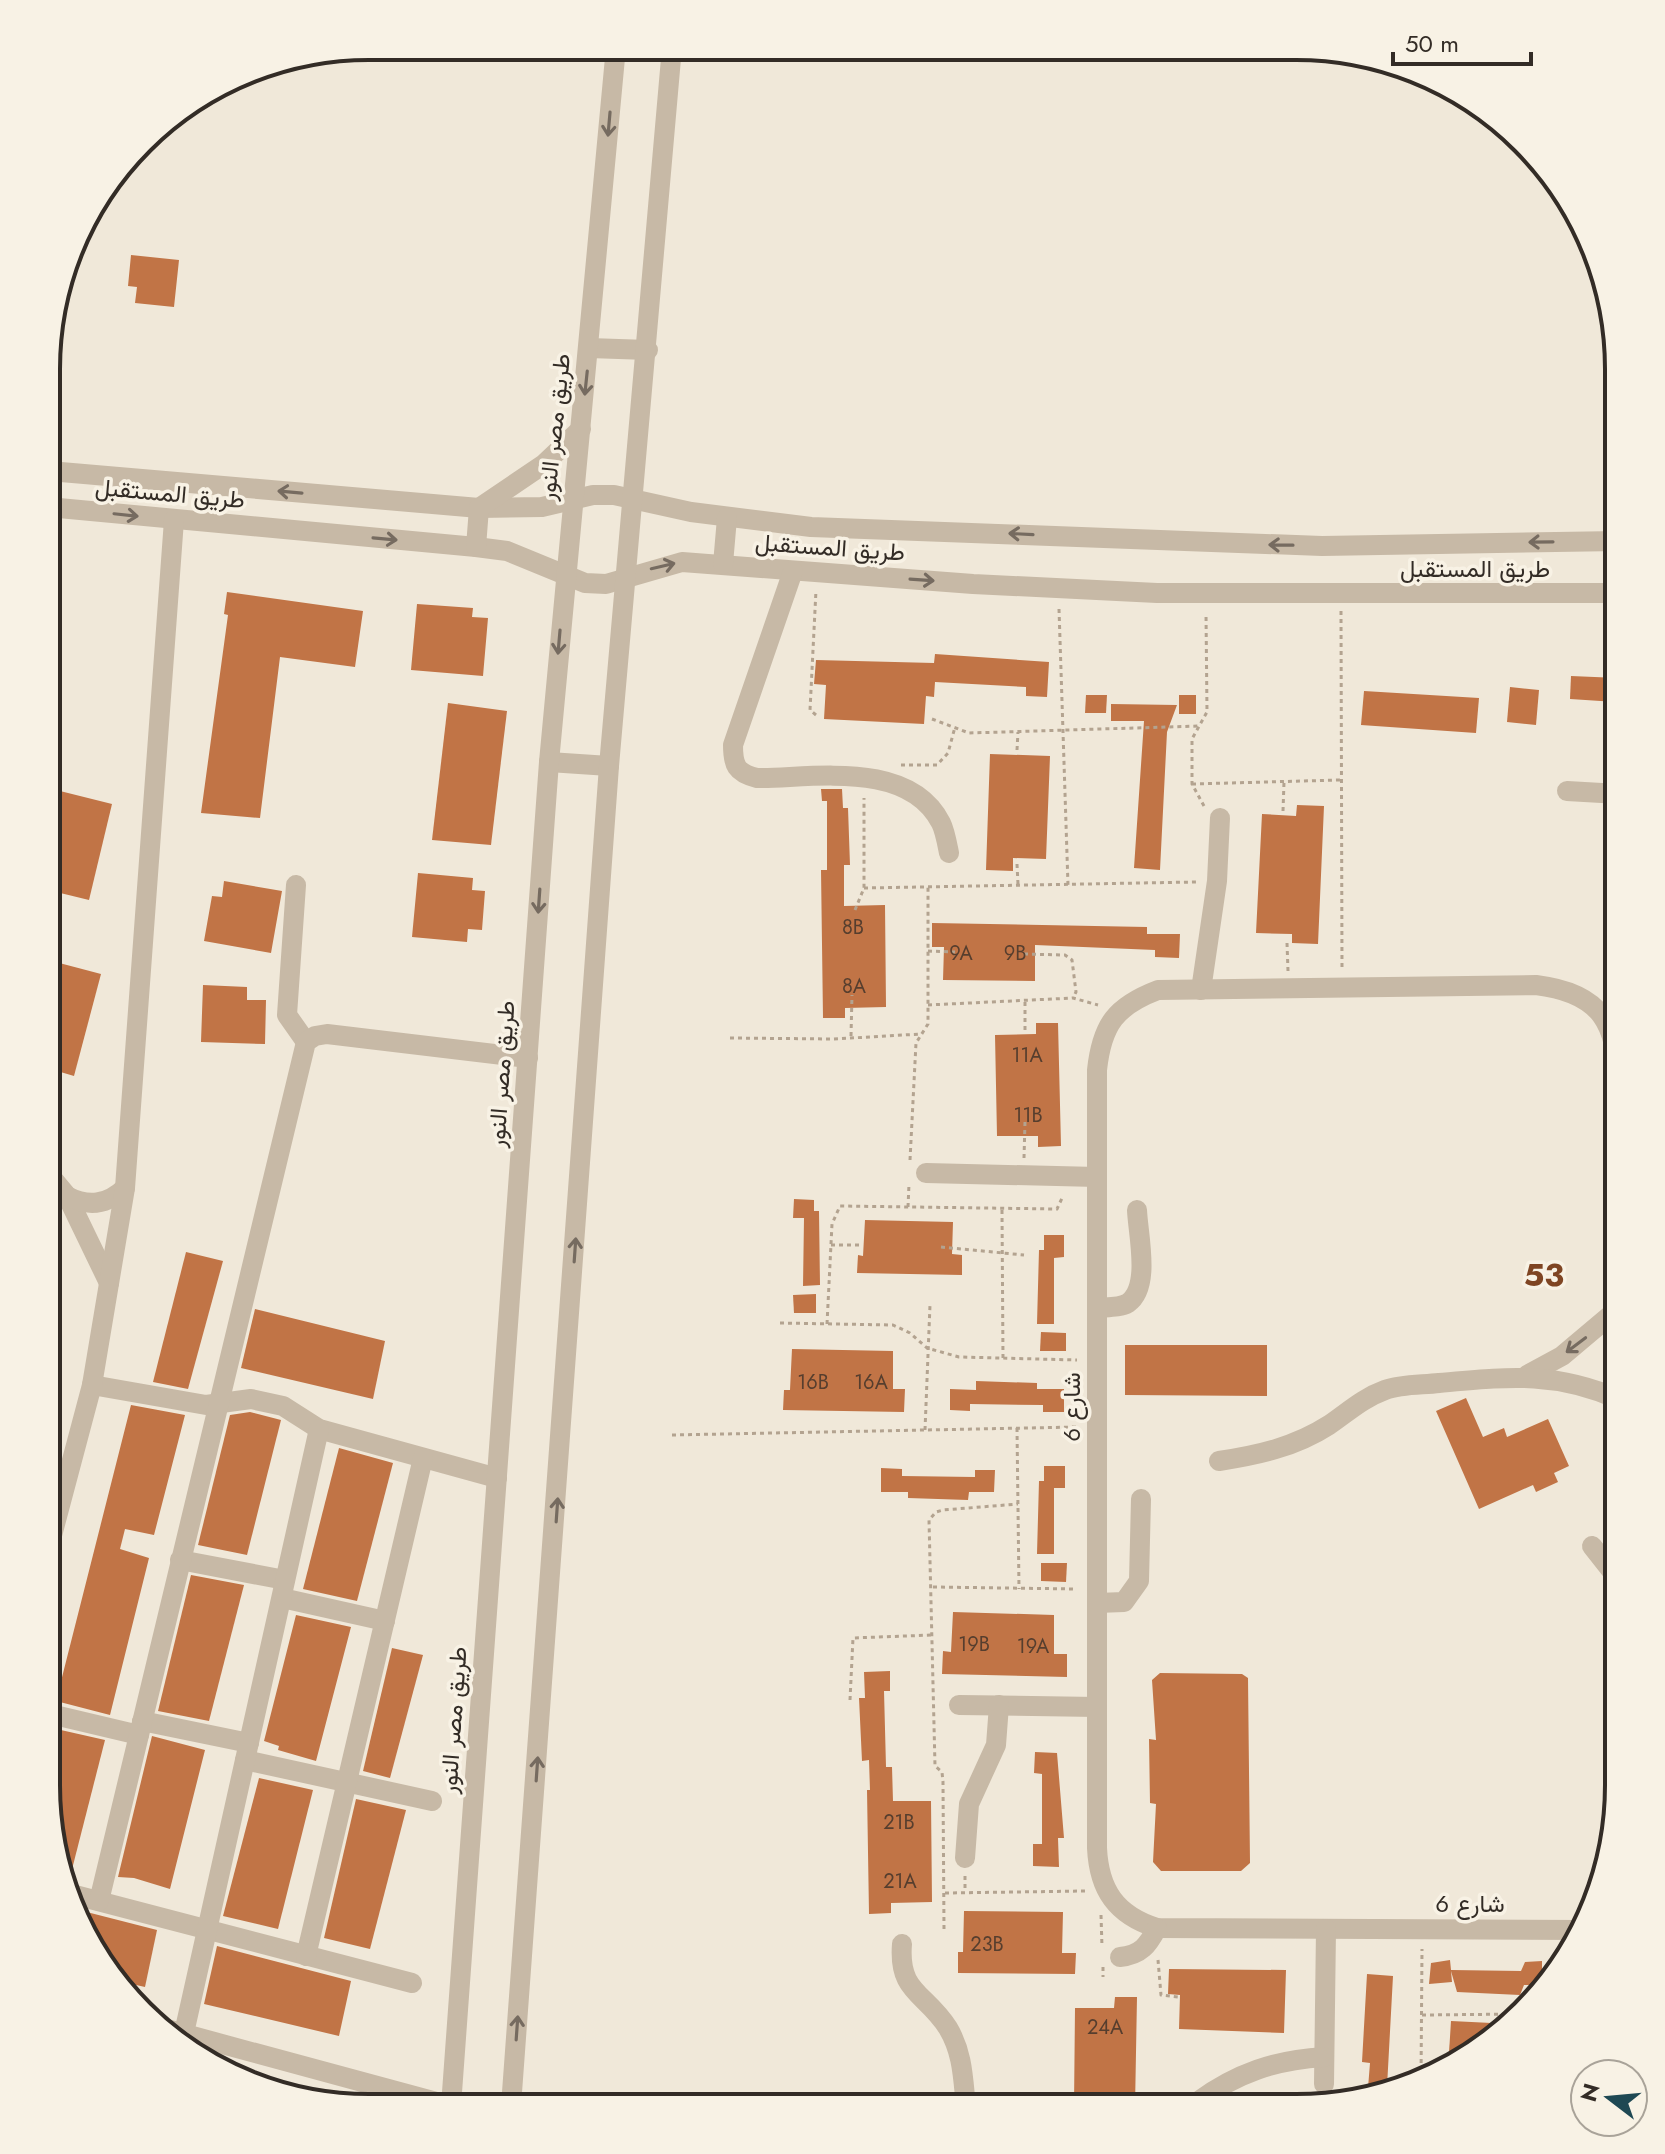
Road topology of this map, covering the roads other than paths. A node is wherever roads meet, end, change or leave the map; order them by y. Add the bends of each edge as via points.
1 (615, 60) edge
2 (671, 60) edge
3 (589, 348) junction
4 (648, 350) junction
5 (581, 429) junction
6 (60, 472) edge
7 (634, 500) junction
8 (573, 501) junction
9 (60, 508) edge
10 (479, 508) junction
11 (727, 518) junction
12 (174, 520) junction
13 (1605, 541) edge
14 (476, 547) junction
15 (723, 564) junction
16 (793, 571) junction
17 (565, 576) junction
18 (627, 577) junction
19 (1605, 593) edge
20 (549, 762) junction
21 (609, 766) junction
22 (1567, 791) dead end
23 (1605, 793) edge
24 (1220, 818) road end
25 (949, 853) dead end
26 (296, 885) dead end
27 (1201, 990) junction
28 (1605, 1019) edge
29 (306, 1042) junction
30 (528, 1058) junction
31 (915, 1175) road end
32 (1097, 1177) junction
33 (60, 1188) edge
34 (125, 1188) junction
35 (67, 1196) junction
36 (1137, 1210) dead end
37 (109, 1283) junction
38 (1097, 1308) junction
39 (1605, 1320) edge
40 (1527, 1375) junction
41 (92, 1385) junction
42 (1605, 1395) edge
43 (218, 1403) junction
44 (319, 1429) junction
45 (423, 1458) junction
46 (1219, 1461) dead end
47 (497, 1478) junction
48 (1141, 1499) dead end
49 (60, 1505) edge
50 (1592, 1546) dead end
51 (180, 1560) junction
52 (1605, 1562) edge
53 (284, 1589) junction
54 (1097, 1596) junction
55 (385, 1621) junction
56 (959, 1705) dead end
57 (999, 1705) junction
58 (1097, 1707) junction
59 (60, 1715) edge
60 (141, 1728) junction
61 (247, 1752) junction
62 (347, 1782) junction
63 (432, 1801) dead end
64 (965, 1858) dead end
65 (81, 1897) edge
66 (99, 1901) junction
67 (1157, 1928) junction
68 (1326, 1929) junction
69 (208, 1930) junction
70 (1569, 1930) edge
71 (902, 1944) dead end
72 (306, 1956) junction
73 (1120, 1957) dead end
74 (412, 1983) dead end
75 (184, 2033) edge
76 (186, 2033) edge
77 (1324, 2057) junction
78 (1324, 2084) dead end
79 (407, 2094) edge
80 (452, 2094) edge
81 (512, 2094) edge
82 (965, 2094) edge
83 (1210, 2094) edge

1 -> 3 street, طريق مصر النور
2 - 4 street
3 - 4 street
3 -> 5 street, طريق مصر النور
4 - 7 street
5 - 8 street, طريق مصر النور
5 - 10 street via 544,464
10 -> 6 street, طريق المستقبل
7 - 8 street, طريق المستقبل via 614,495
7 - 11 street, طريق المستقبل
7 - 18 street
8 - 10 street, طريق المستقبل
8 - 17 street, طريق مصر النور
9 -> 12 street, طريق المستقبل
10 - 14 street
13 -> 11 street, طريق المستقبل via 1322,546 1152,542 811,527
11 - 15 street
12 -> 14 street, طريق المستقبل
12 - 34 street
14 - 17 street, طريق المستقبل via 507,551
15 - 16 street, طريق المستقبل
18 -> 15 street, طريق المستقبل via 682,562
16 -> 19 street, طريق المستقبل via 1206,593
16 - 25 street via 733,745 733,763 742,775 757,778 895,783 922,798 941,823
17 - 18 street, طريق المستقبل via 606,584
17 -> 20 street, طريق مصر النور
18 - 21 street
20 - 21 street
20 -> 30 street, طريق مصر النور
81 -> 21 street
22 - 23 street
24 - 27 street
26 - 29 street via 287,1015
27 - 28 street via 1536,985 1564,988 1588,1001
27 - 32 street, شارع 6 via 1158,990 1133,1000 1112,1018 1100,1042 1097,1070
29 - 30 street via 327,1034
29 - 43 street
30 - 47 street, طريق مصر النور
31 - 32 street
32 - 38 street, شارع 6
33 - 35 street
34 - 35 street via 99,1203
34 - 37 street
35 - 37 street
36 - 38 street via 1141,1282 1136,1296 1125,1305
37 - 41 street
38 - 54 street, شارع 6
39 -> 40 street via 1562,1356
40 - 42 street via 1560,1379
40 - 46 street via 1388,1388 1294,1444
41 - 43 street
41 - 49 street
43 - 44 street via 251,1399 283,1406
43 - 51 street
44 - 45 street
44 - 53 street
45 - 47 street
45 - 55 street
47 - 80 street, طريق مصر النور
48 - 54 street via 1139,1581 1124,1602
50 - 52 street
51 - 53 street
51 - 60 street
53 - 55 street
53 - 61 street
54 - 58 street, شارع 6
55 - 62 street
56 - 57 street
57 - 58 street
57 - 64 street via 996,1745 969,1804
58 - 67 street, شارع 6 via 1097,1859 1103,1891 1127,1915
59 - 60 street
60 - 61 street
60 - 66 street
61 - 62 street
61 - 69 street
62 - 63 street
62 - 72 street
65 - 66 street
66 - 69 street
67 - 68 street, شارع 6
67 - 73 street via 1148,1945
68 - 70 street, شارع 6
68 - 77 street
69 - 72 street
69 - 75 street
71 - 82 street via 900,1968 909,1989 947,2027 961,2054
72 - 74 street
76 - 79 street
77 - 78 street
77 - 83 street via 1243,2073

